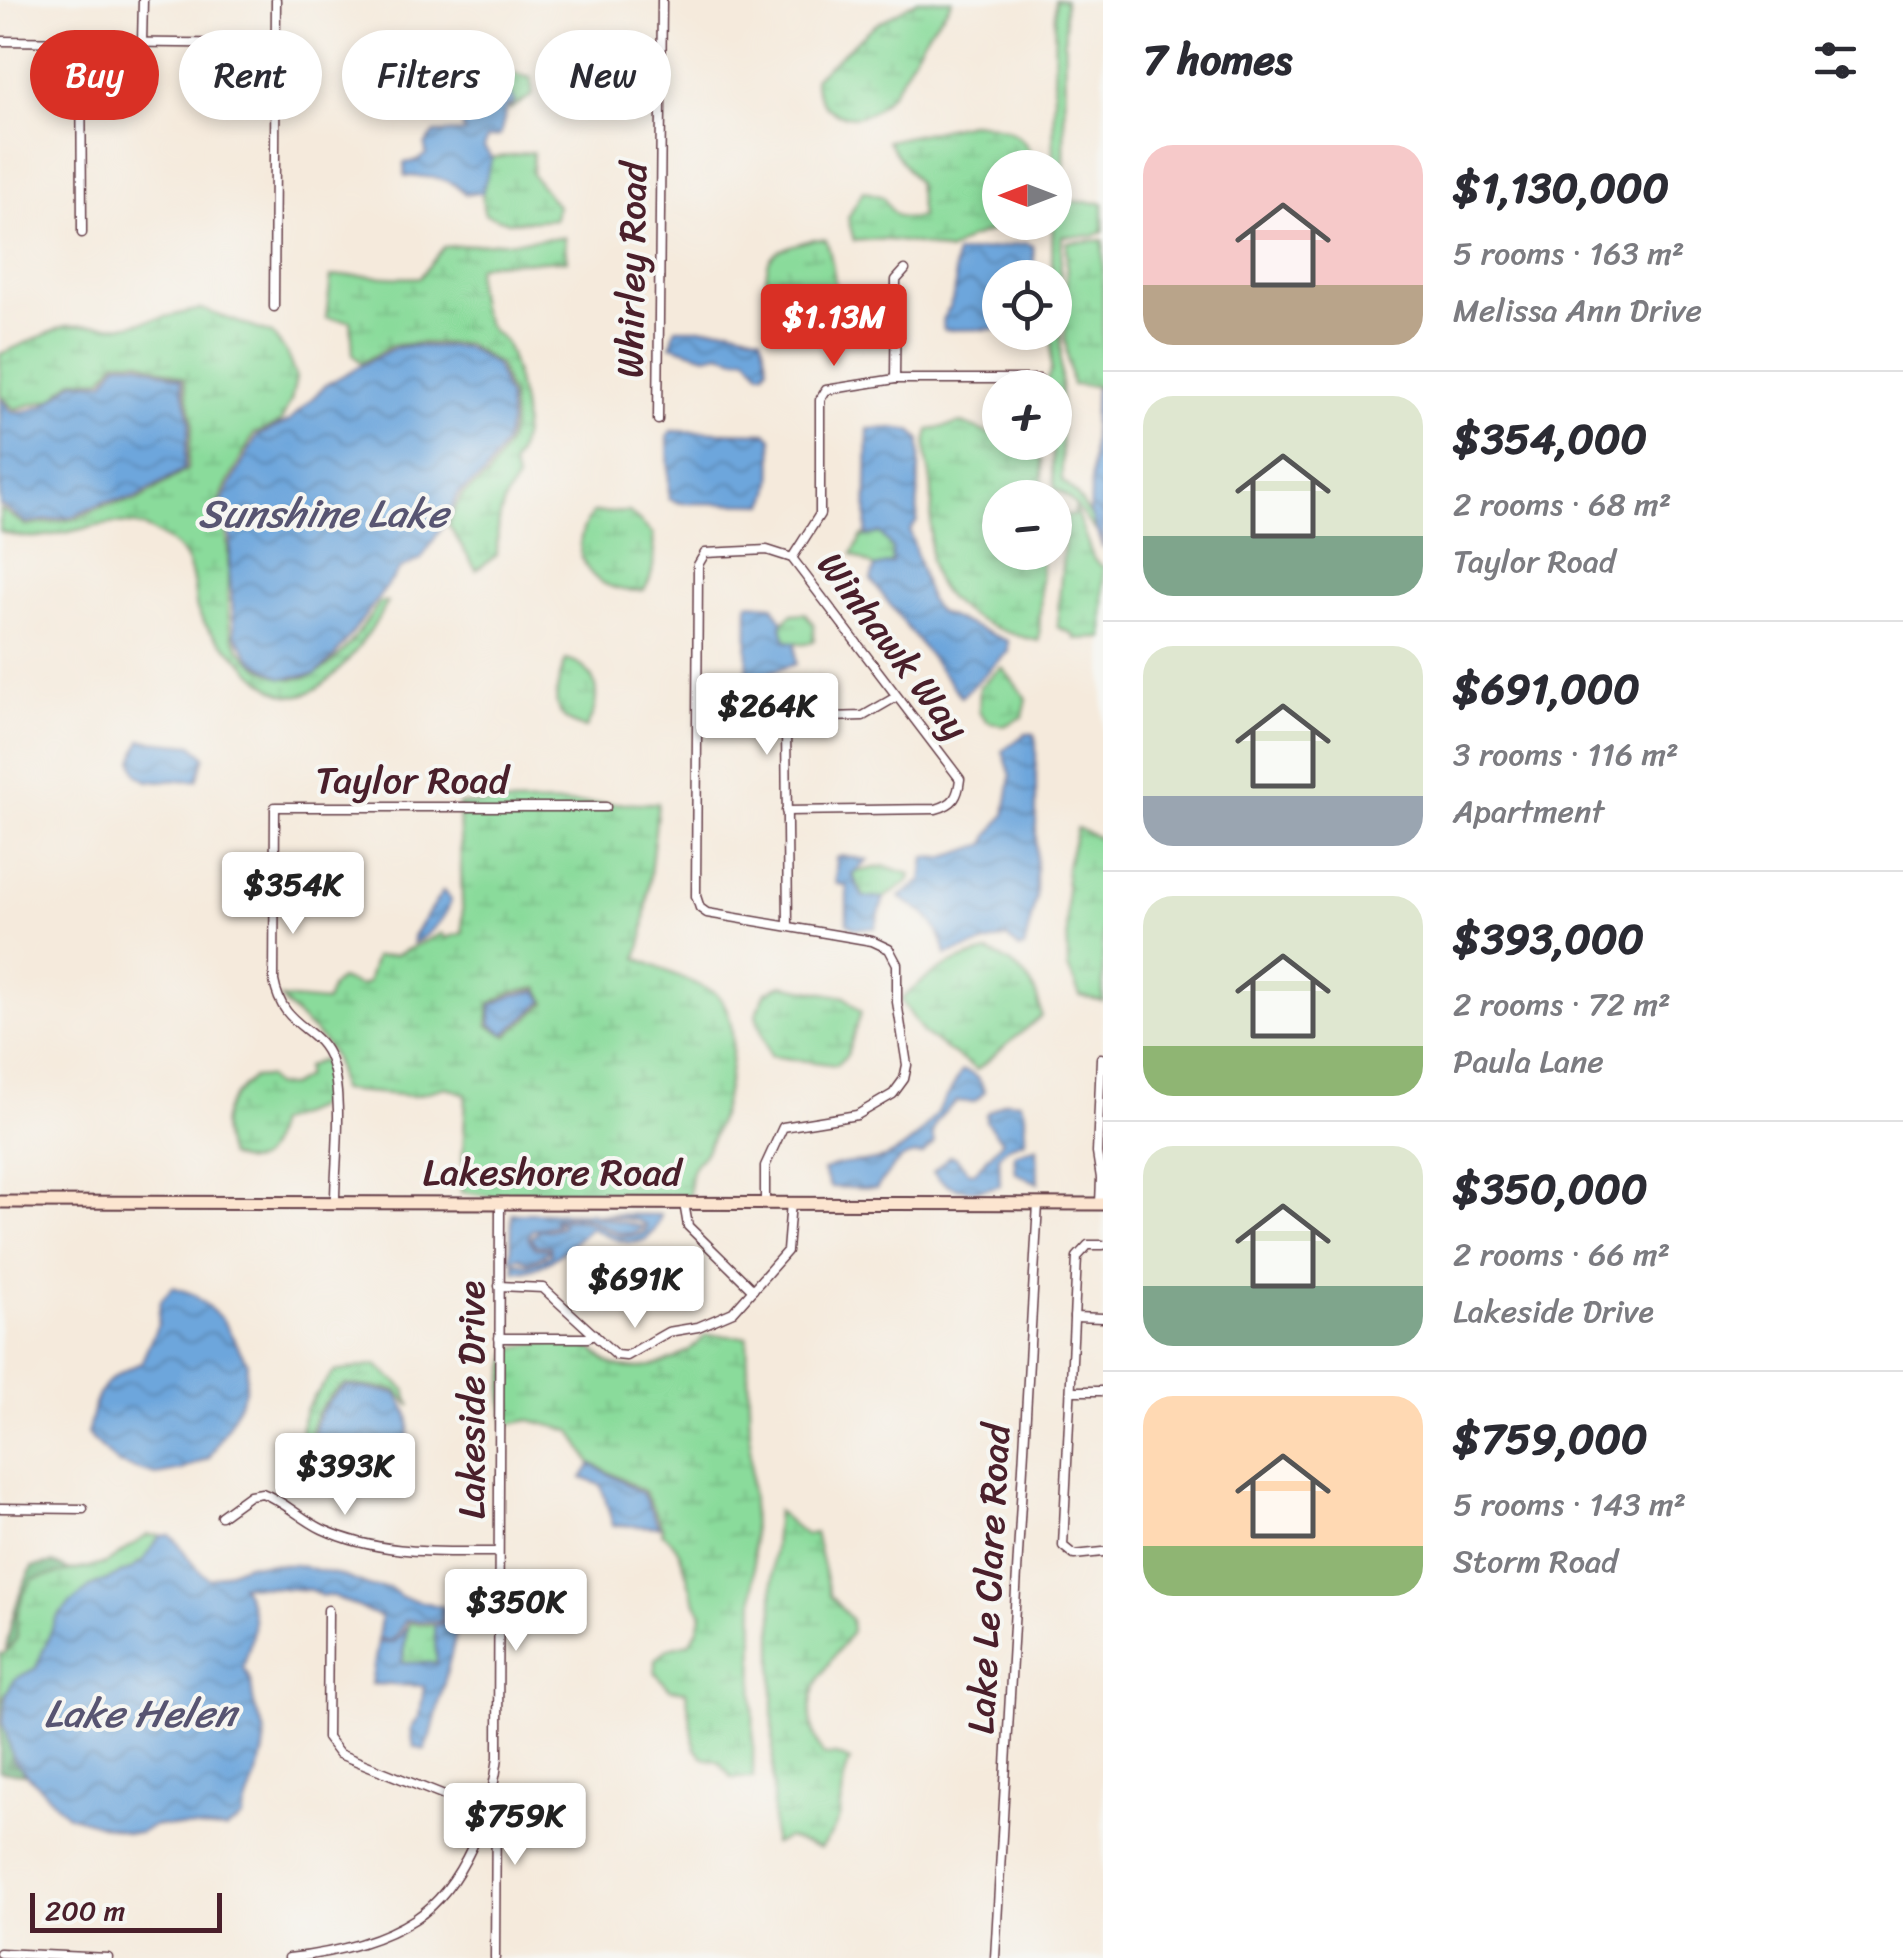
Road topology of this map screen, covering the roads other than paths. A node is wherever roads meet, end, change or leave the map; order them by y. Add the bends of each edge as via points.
1 (143, 0) edge
2 (276, 0) edge
3 (662, 0) edge
4 (142, 30) edge
5 (276, 30) edge
6 (0, 41) edge
7 (30, 41) edge
8 (81, 120) edge
9 (275, 120) edge
10 (82, 233) dead end
11 (905, 270) dead end
12 (274, 307) dead end
13 (895, 379) junction
14 (982, 380) edge
15 (658, 420) dead end
16 (792, 558) junction
17 (896, 697) junction
18 (606, 807) dead end
19 (786, 811) junction
20 (788, 926) junction
21 (1101, 1058) edge
22 (335, 1201) junction
23 (0, 1202) edge
24 (684, 1202) junction
25 (765, 1202) junction
26 (791, 1202) junction
27 (500, 1204) junction
28 (1038, 1204) junction
29 (1101, 1204) edge
30 (1103, 1246) edge
31 (499, 1286) junction
32 (753, 1290) junction
33 (1074, 1317) junction
34 (1103, 1318) edge
35 (594, 1334) junction
36 (498, 1338) junction
37 (1071, 1391) junction
38 (1103, 1391) edge
39 (0, 1508) edge
40 (83, 1509) dead end
41 (221, 1516) dead end
42 (497, 1552) junction
43 (1103, 1552) edge
44 (328, 1610) dead end
45 (496, 1778) junction
46 (487, 1811) junction
47 (497, 1817) junction
48 (0, 1953) edge
49 (108, 1958) edge
50 (290, 1958) edge
51 (495, 1958) edge
52 (995, 1958) edge

1 - 4 street
2 - 5 street
3 - 15 street, Whirley Road
6 - 7 street
8 - 10 street
9 - 12 street
11 - 13 street via 896,280
13 - 14 street
13 - 16 street via 826,390 820,400 820,514
16 - 17 street, Winhawk Way
16 - 20 street, Winhawk Way via 766,550 715,552 705,553 698,565 696,896 707,913
17 - 19 street via 863,716 794,718 786,726
17 - 19 street, Winhawk Way via 960,779 950,805
18 - 22 street, Taylor Road via 275,807 274,981 287,1015 331,1060
19 - 20 street
20 - 25 street, Winhawk Way via 889,949 897,964 907,1065 893,1094 858,1114 783,1127 766,1166
21 - 29 street
22 - 23 street, Lakeshore Road
22 - 27 street, Lakeshore Road
24 - 25 street, Lakeshore Road
24 - 27 street, Lakeshore Road
24 - 32 street via 688,1226
25 - 26 street, Lakeshore Road
26 - 28 street, Lakeshore Road
26 - 32 street via 785,1255
27 - 31 street, Lakeside Drive
28 - 29 street, Lakeshore Road
28 - 52 street, Lake Le Clare Road
30 - 33 street via 1088,1245 1077,1257
31 - 35 street via 543,1288
31 - 36 street, Lakeside Drive
32 - 35 street via 727,1316 668,1332 626,1356
33 - 34 street
33 - 37 street
35 - 36 street
36 - 42 street, Lakeside Drive
37 - 38 street
37 - 43 street via 1063,1546 1074,1555
39 - 40 street
41 - 42 street via 262,1493 320,1528 367,1546
42 - 45 street, Lakeside Drive
44 - 46 street via 332,1748
45 - 46 street, Lakeside Drive
45 - 47 street
46 - 47 street
46 - 50 street, Lakeside Drive via 442,1894 415,1919 342,1951
47 - 51 street
48 - 49 street

